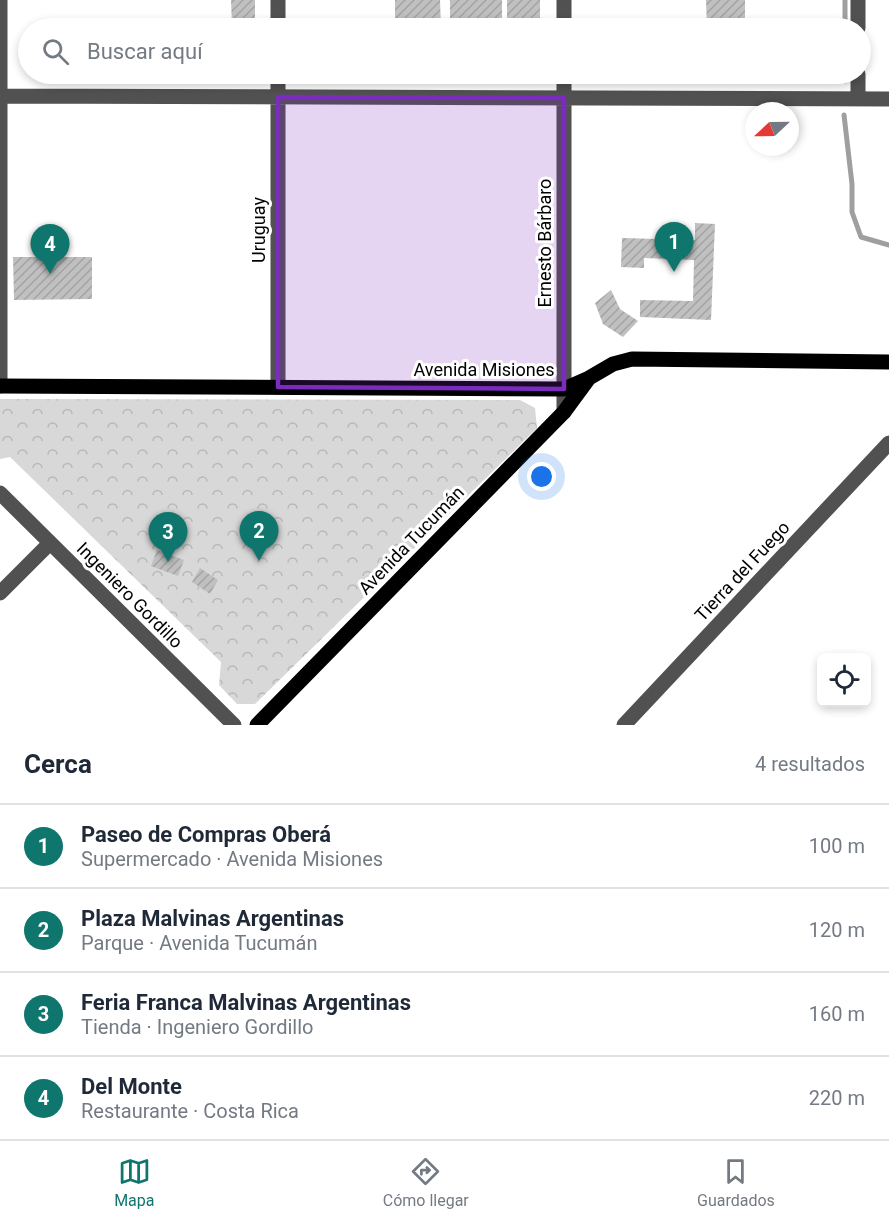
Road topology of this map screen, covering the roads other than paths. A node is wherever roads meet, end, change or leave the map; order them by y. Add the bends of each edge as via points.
1 (0, 0) edge
2 (278, 0) edge
3 (564, 0) edge
4 (858, 0) edge
5 (278, 18) edge
6 (564, 18) edge
7 (858, 18) edge
8 (278, 84) edge
9 (564, 84) edge
10 (858, 84) edge
11 (0, 96) edge
12 (278, 97) junction
13 (564, 98) junction
14 (858, 99) junction
15 (889, 99) edge
16 (889, 362) edge
17 (589, 378) junction
18 (0, 386) edge
19 (278, 387) junction
20 (564, 389) junction
21 (564, 412) junction
22 (889, 443) edge
23 (0, 493) edge
24 (50, 543) junction
25 (0, 593) edge
26 (234, 725) edge
27 (257, 725) edge
28 (624, 725) edge

1 - 11 street
2 - 5 street
3 - 6 street
4 - 7 street
8 - 12 street, Uruguay
9 - 13 street, Ernesto Bárbaro
10 - 14 street
11 - 12 street
11 - 18 street
12 - 13 street
12 - 19 street, Uruguay
13 - 14 street
13 - 20 street, Ernesto Bárbaro
14 - 15 street
16 - 17 main road, Avenida Misiones via 632,359 613,364
17 - 20 main road, Avenida Misiones
17 - 21 main road, Avenida Tucumán
18 - 19 main road, Avenida Misiones
19 - 20 main road, Avenida Misiones
20 - 21 street, Ernesto Bárbaro
21 - 27 main road, Avenida Tucumán
22 - 28 street, Tierra del Fuego
23 - 24 street, Ingeniero Gordillo
24 - 25 street
24 - 26 street, Ingeniero Gordillo

